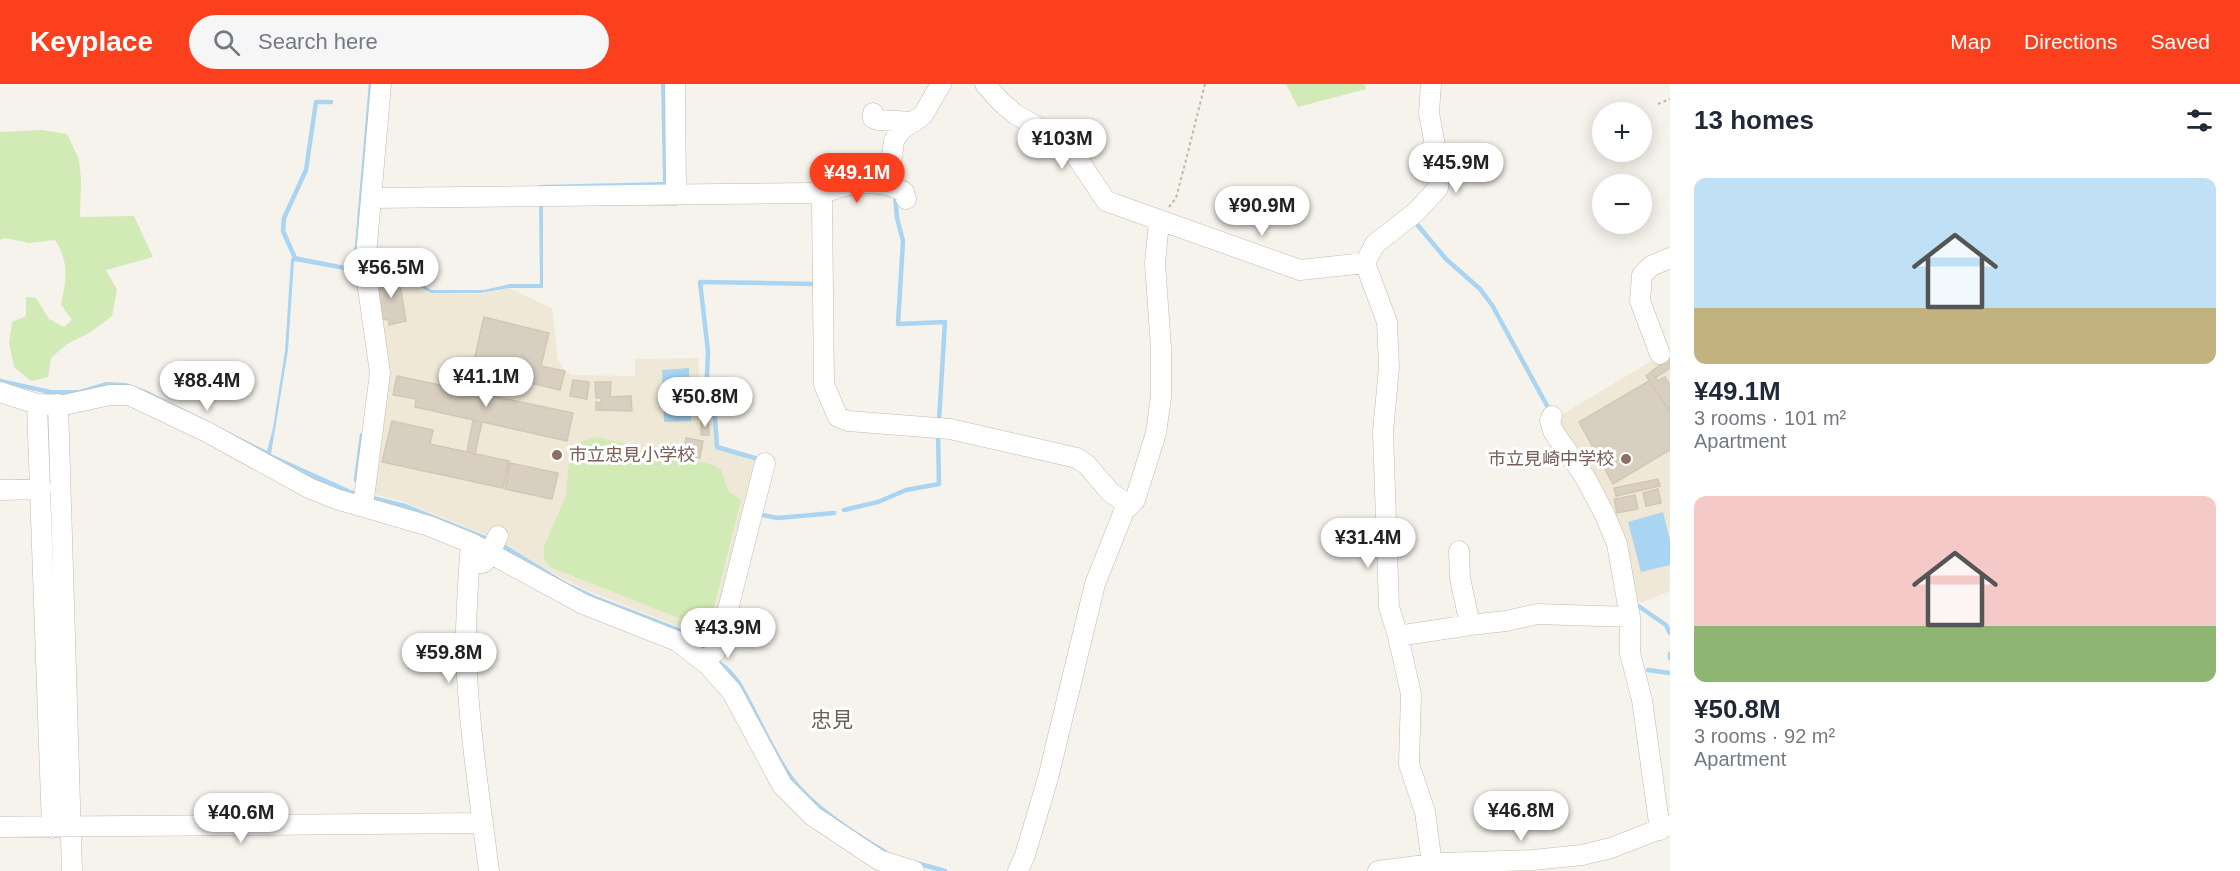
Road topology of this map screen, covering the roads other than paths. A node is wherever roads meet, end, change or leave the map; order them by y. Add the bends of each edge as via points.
1 (381, 84) edge
2 (675, 84) edge
3 (941, 84) edge
4 (985, 84) edge
5 (1431, 84) edge
6 (873, 113) dead end
7 (914, 122) junction
8 (888, 184) junction
9 (676, 195) junction
10 (819, 196) junction
11 (371, 198) junction
12 (906, 198) dead end
13 (1159, 222) junction
14 (1670, 258) edge
15 (1365, 263) junction
16 (1660, 354) dead end
17 (0, 392) edge
18 (38, 404) junction
19 (58, 404) junction
20 (1552, 416) dead end
21 (765, 463) dead end
22 (41, 489) junction
23 (0, 490) edge
24 (363, 506) junction
25 (1130, 506) junction
26 (471, 543) junction
27 (494, 545) junction
28 (1459, 551) dead end
29 (470, 567) junction
30 (1630, 617) junction
31 (1470, 625) junction
32 (1398, 636) junction
33 (704, 661) junction
34 (483, 823) junction
35 (0, 827) edge
36 (61, 828) junction
37 (1665, 828) edge
38 (1438, 866) edge
39 (72, 871) edge
40 (489, 871) edge
41 (914, 871) edge
42 (1018, 871) edge
43 (1378, 871) edge

1 - 11 street
2 - 9 street
3 - 7 street via 923,115
4 - 13 street via 1014,114 1074,153 1106,201
5 - 15 street via 1429,113 1439,168 1438,188 1416,212 1375,244
6 - 7 street via 878,120
7 - 8 street via 900,131 894,141
8 - 10 street via 856,185
8 - 12 street via 904,192
9 - 10 street
9 - 11 street
10 - 25 street via 824,385 838,417 950,429 1077,458 1110,492
11 - 24 street via 365,267 380,373
13 - 15 street via 1300,270
13 - 25 street via 1155,263 1161,397 1156,433
14 - 16 street via 1642,275 1640,301
15 - 32 street via 1387,322 1384,484 1389,607
17 - 18 street
18 - 19 street
18 - 22 street
19 - 24 street via 129,395 309,488
19 - 36 street
20 - 30 street via 1554,431 1585,477 1617,544
21 - 33 street via 719,645
22 - 23 street
22 - 36 street
24 - 26 street
25 - 42 street via 1110,543 1095,584 1048,778
26 - 27 street
26 - 29 street
27 - 29 street via 480,566
27 - 33 street via 537,580 583,604 677,641
28 - 31 street
29 - 34 street via 468,688
30 - 31 street via 1537,614
30 - 37 street via 1630,653
31 - 32 street
32 - 38 street via 1411,694 1409,764
33 - 41 street via 732,692 782,785 813,816 879,860
34 - 36 street
34 - 40 street
35 - 36 street
36 - 39 street
37 - 38 street via 1582,855
38 - 43 street

